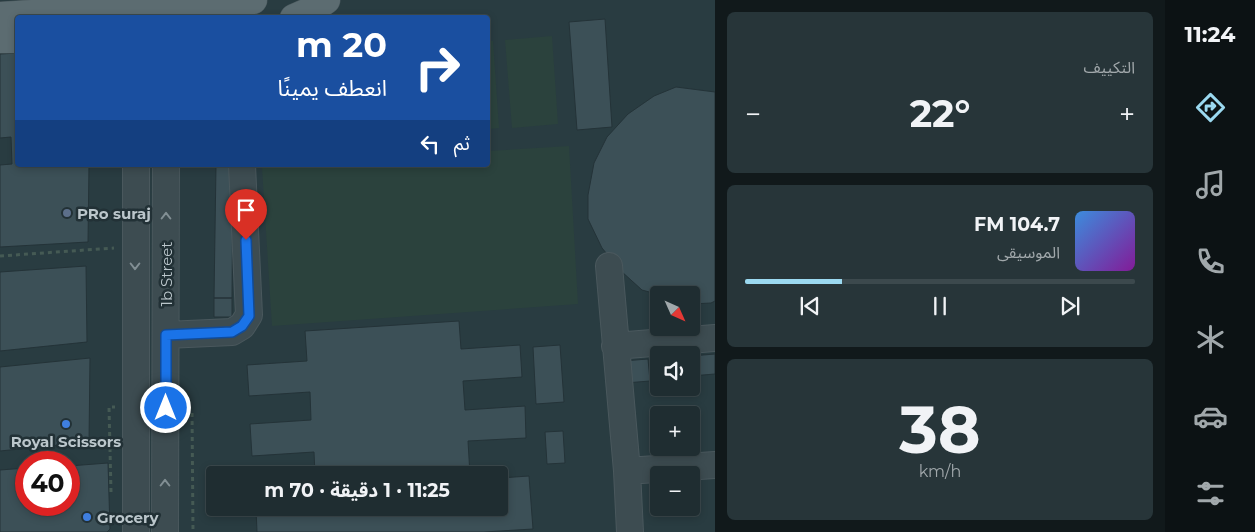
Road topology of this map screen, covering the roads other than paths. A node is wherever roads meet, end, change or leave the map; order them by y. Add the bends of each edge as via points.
1 (253, 0) edge
2 (326, 0) edge
3 (164, 8) edge
4 (132, 9) edge
5 (15, 15) edge
6 (19, 15) edge
7 (301, 15) edge
8 (0, 16) edge
9 (15, 38) edge
10 (0, 39) edge
11 (136, 167) edge
12 (166, 167) edge
13 (242, 167) edge
14 (609, 266) dead end
15 (166, 335) junction
16 (715, 338) edge
17 (615, 346) junction
18 (715, 465) edge
19 (627, 471) junction
20 (136, 532) edge
21 (164, 532) edge
22 (630, 532) edge

1 - 3 main road
2 - 7 main road
3 - 4 main road
4 - 6 main road
5 - 8 main road
9 - 10 main road
11 -> 20 street, 1b Street
15 -> 12 street, 1b Street
13 - 15 street via 249,316 232,332
14 - 17 street
21 -> 15 street, 1b Street
16 - 17 street
17 - 19 street
18 - 19 street
19 - 22 street

